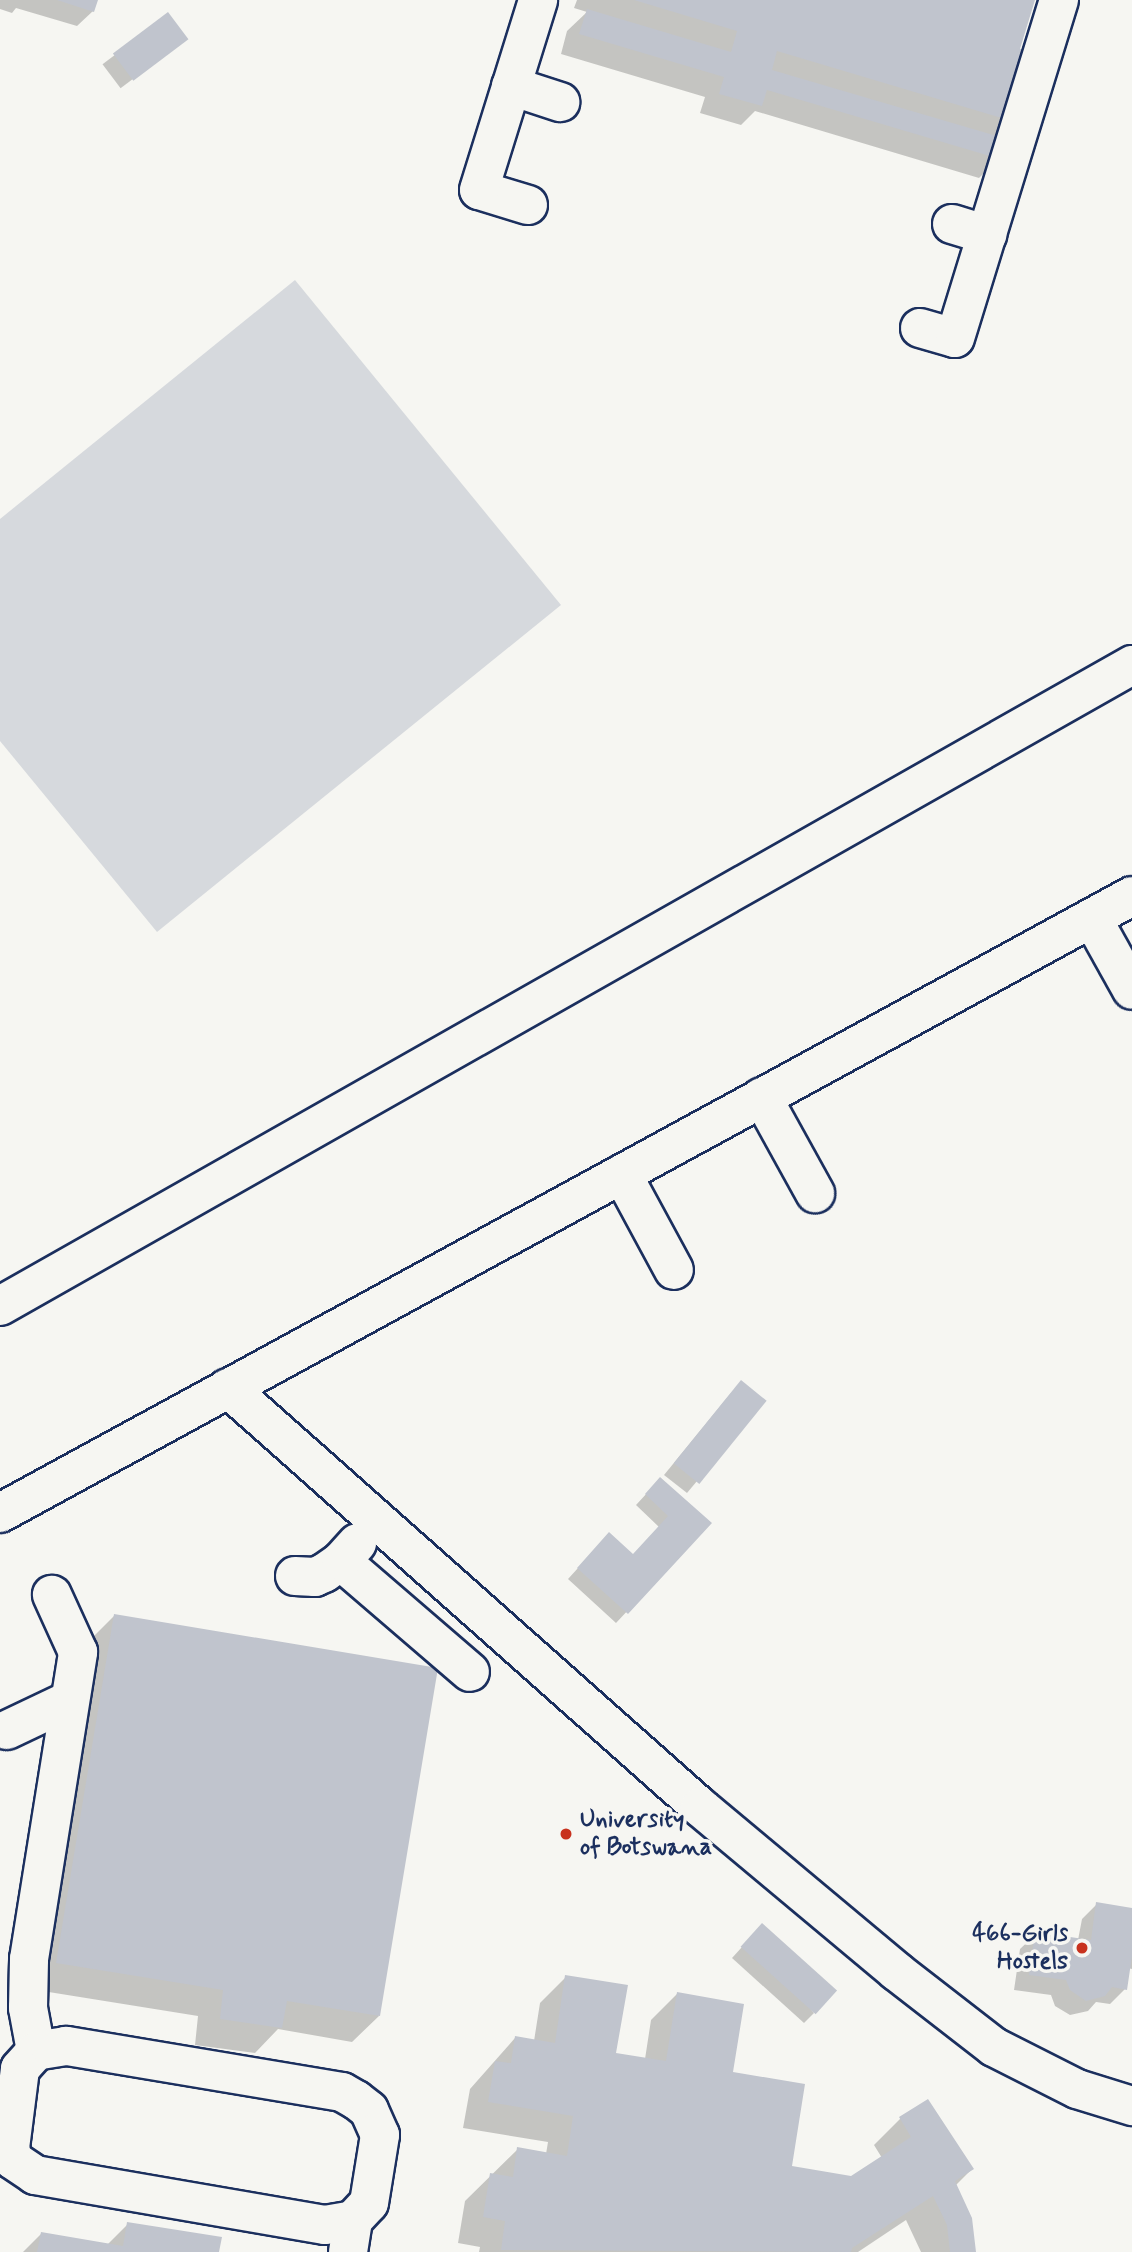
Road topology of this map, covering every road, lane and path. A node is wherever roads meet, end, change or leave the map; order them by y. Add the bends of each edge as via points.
1 (538, 0) edge
2 (1059, 0) edge
3 (512, 86) junction
4 (560, 102) dead end
5 (528, 205) dead end
6 (920, 328) dead end
7 (1132, 665) edge
8 (1132, 896) edge
9 (1092, 918) junction
10 (1132, 990) edge
11 (762, 1097) junction
12 (622, 1174) junction
13 (815, 1193) dead end
14 (674, 1270) dead end
15 (5, 1294) edge
16 (228, 1388) junction
17 (0, 1513) edge
18 (378, 1521) junction
19 (341, 1561) junction
20 (295, 1576) dead end
21 (52, 1595) dead end
22 (470, 1672) dead end
23 (68, 1701) junction
24 (7, 1730) dead end
25 (36, 2052) junction
26 (1132, 2106) edge
27 (350, 2236) edge

1 - 3 street
2 - 6 street via 969,230 955,338
3 - 4 street
3 - 5 street via 480,190
7 - 15 street
8 - 9 street
9 - 10 street
9 - 11 street
11 - 12 street
11 - 13 street
12 - 14 street
12 - 16 street
16 - 17 street
16 - 18 street
18 - 19 street
18 - 26 street via 700,1807 896,1971 994,2047 1077,2089
19 - 20 street via 315,1577
19 - 22 street
21 - 23 street via 78,1652
23 - 24 street
23 - 25 street via 29,1959 28,2008
25 - 27 street via 20,2069 9,2133 13,2160 35,2175 325,2225
25 - 27 street via 66,2046 342,2092 356,2100 369,2110 380,2135 369,2203

